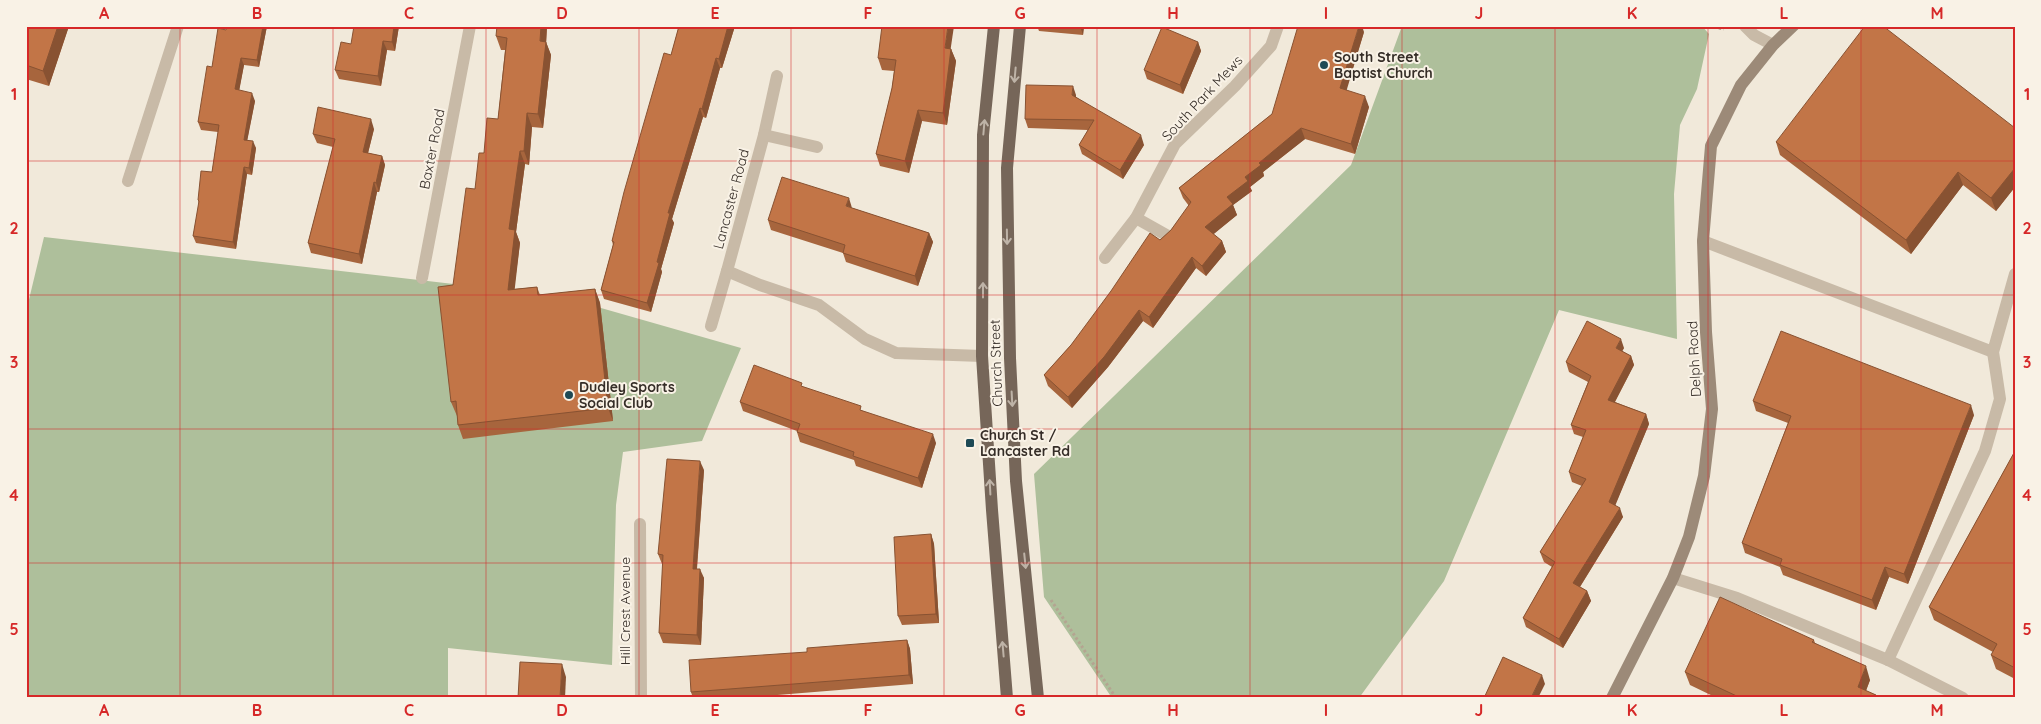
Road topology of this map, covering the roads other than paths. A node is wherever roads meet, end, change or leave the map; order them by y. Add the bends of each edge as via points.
1 (178, 26) edge
2 (470, 26) edge
3 (994, 26) edge
4 (1020, 26) edge
5 (1278, 26) edge
6 (1745, 26) edge
7 (1793, 26) edge
8 (1773, 45) junction
9 (777, 76) dead end
10 (764, 135) junction
11 (817, 147) dead end
12 (128, 181) dead end
13 (1136, 218) junction
14 (1168, 236) edge
15 (1704, 241) junction
16 (1105, 258) dead end
17 (727, 271) junction
18 (2015, 274) edge
19 (422, 278) dead end
20 (711, 326) dead end
21 (1993, 352) junction
22 (982, 356) junction
23 (640, 524) dead end
24 (1673, 578) junction
25 (1888, 660) junction
26 (641, 698) edge
27 (1007, 698) edge
28 (1038, 698) edge
29 (1612, 698) edge
30 (1963, 698) edge

1 - 12 street
2 - 19 street, Baxter Road
22 -> 3 main road, Church Street via 984,135
4 -> 28 main road, Church Street via 1007,168 1010,358 1016,481
5 - 13 street, South Park Mews via 1271,46 1176,144
6 - 8 street
7 - 8 main road, Delph Road
8 - 15 main road, Delph Road via 1741,85 1711,146
9 - 10 street, Lancaster Road
10 - 11 street, Lancaster Road
10 - 17 street, Lancaster Road
13 - 14 street
13 - 16 street, South Park Mews
15 - 21 street
15 - 24 main road, Delph Road via 1712,409 1704,476 1689,537
17 - 20 street, Lancaster Road
17 - 22 street, Lancaster Road via 819,305 865,340 896,353
18 - 21 street
21 - 25 street via 2000,399 1984,451
27 -> 22 main road, Church Street
23 - 26 street, Hill Crest Avenue
24 - 25 street via 1738,598
24 - 29 main road, Delph Road
25 - 30 street

